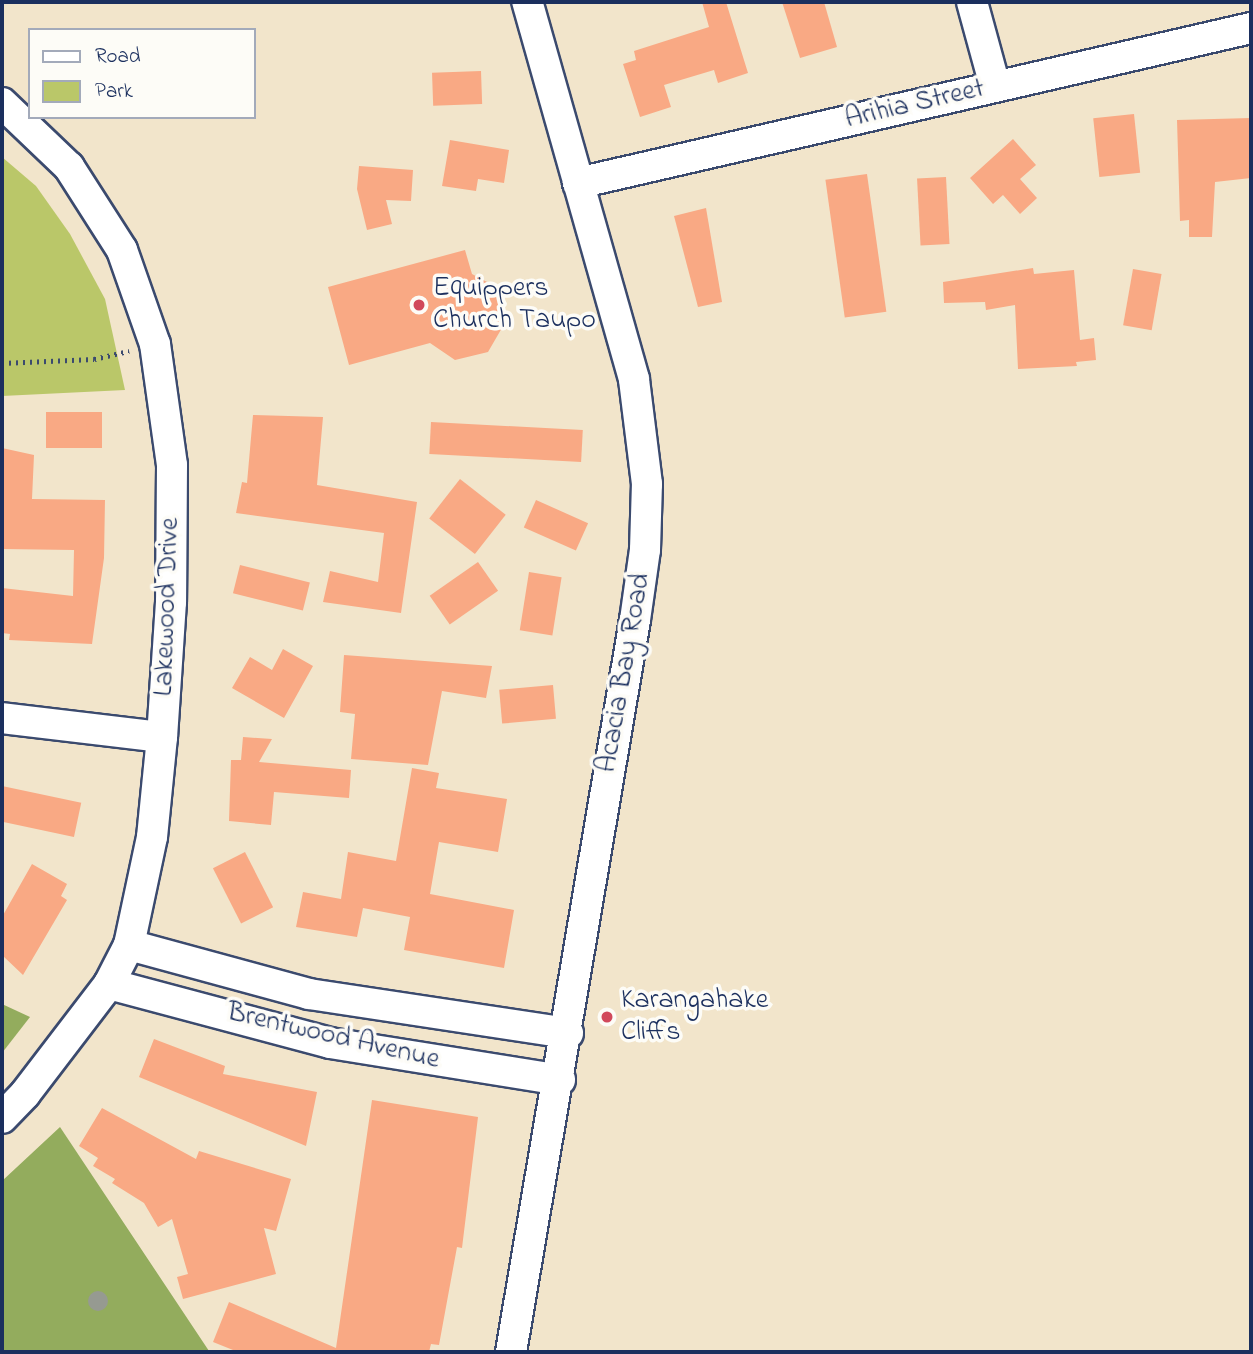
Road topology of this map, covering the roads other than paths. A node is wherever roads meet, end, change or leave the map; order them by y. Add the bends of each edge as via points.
1 (527, 2) edge
2 (972, 2) edge
3 (1251, 28) edge
4 (995, 86) junction
5 (2, 103) edge
6 (578, 183) junction
7 (2, 718) edge
8 (162, 737) junction
9 (128, 945) junction
10 (257, 983) junction
11 (108, 984) junction
12 (412, 1011) junction
13 (245, 1020) junction
14 (568, 1033) junction
15 (406, 1056) junction
16 (560, 1080) junction
17 (2, 1118) edge
18 (511, 1352) edge

1 - 6 street, Acacia Bay Road
2 - 4 street
3 - 4 street, Arihia Street
4 - 6 street, Arihia Street
5 - 8 street, Lakewood Drive via 51,147 100,210 122,250 155,344 172,466 172,602
6 - 14 street, Acacia Bay Road via 634,379 647,484 637,608
7 - 8 street
8 - 9 street, Lakewood Drive via 152,836
9 - 10 street, Brentwood Avenue
9 - 11 street, Lakewood Drive
10 - 12 street, Brentwood Avenue
10 - 13 street
11 - 13 street, Brentwood Avenue
11 - 17 street, Lakewood Drive
12 - 14 street, Brentwood Avenue
12 - 15 street
13 - 15 street, Brentwood Avenue
14 - 16 street, Acacia Bay Road
15 - 16 street, Brentwood Avenue
16 - 18 street, Acacia Bay Road

